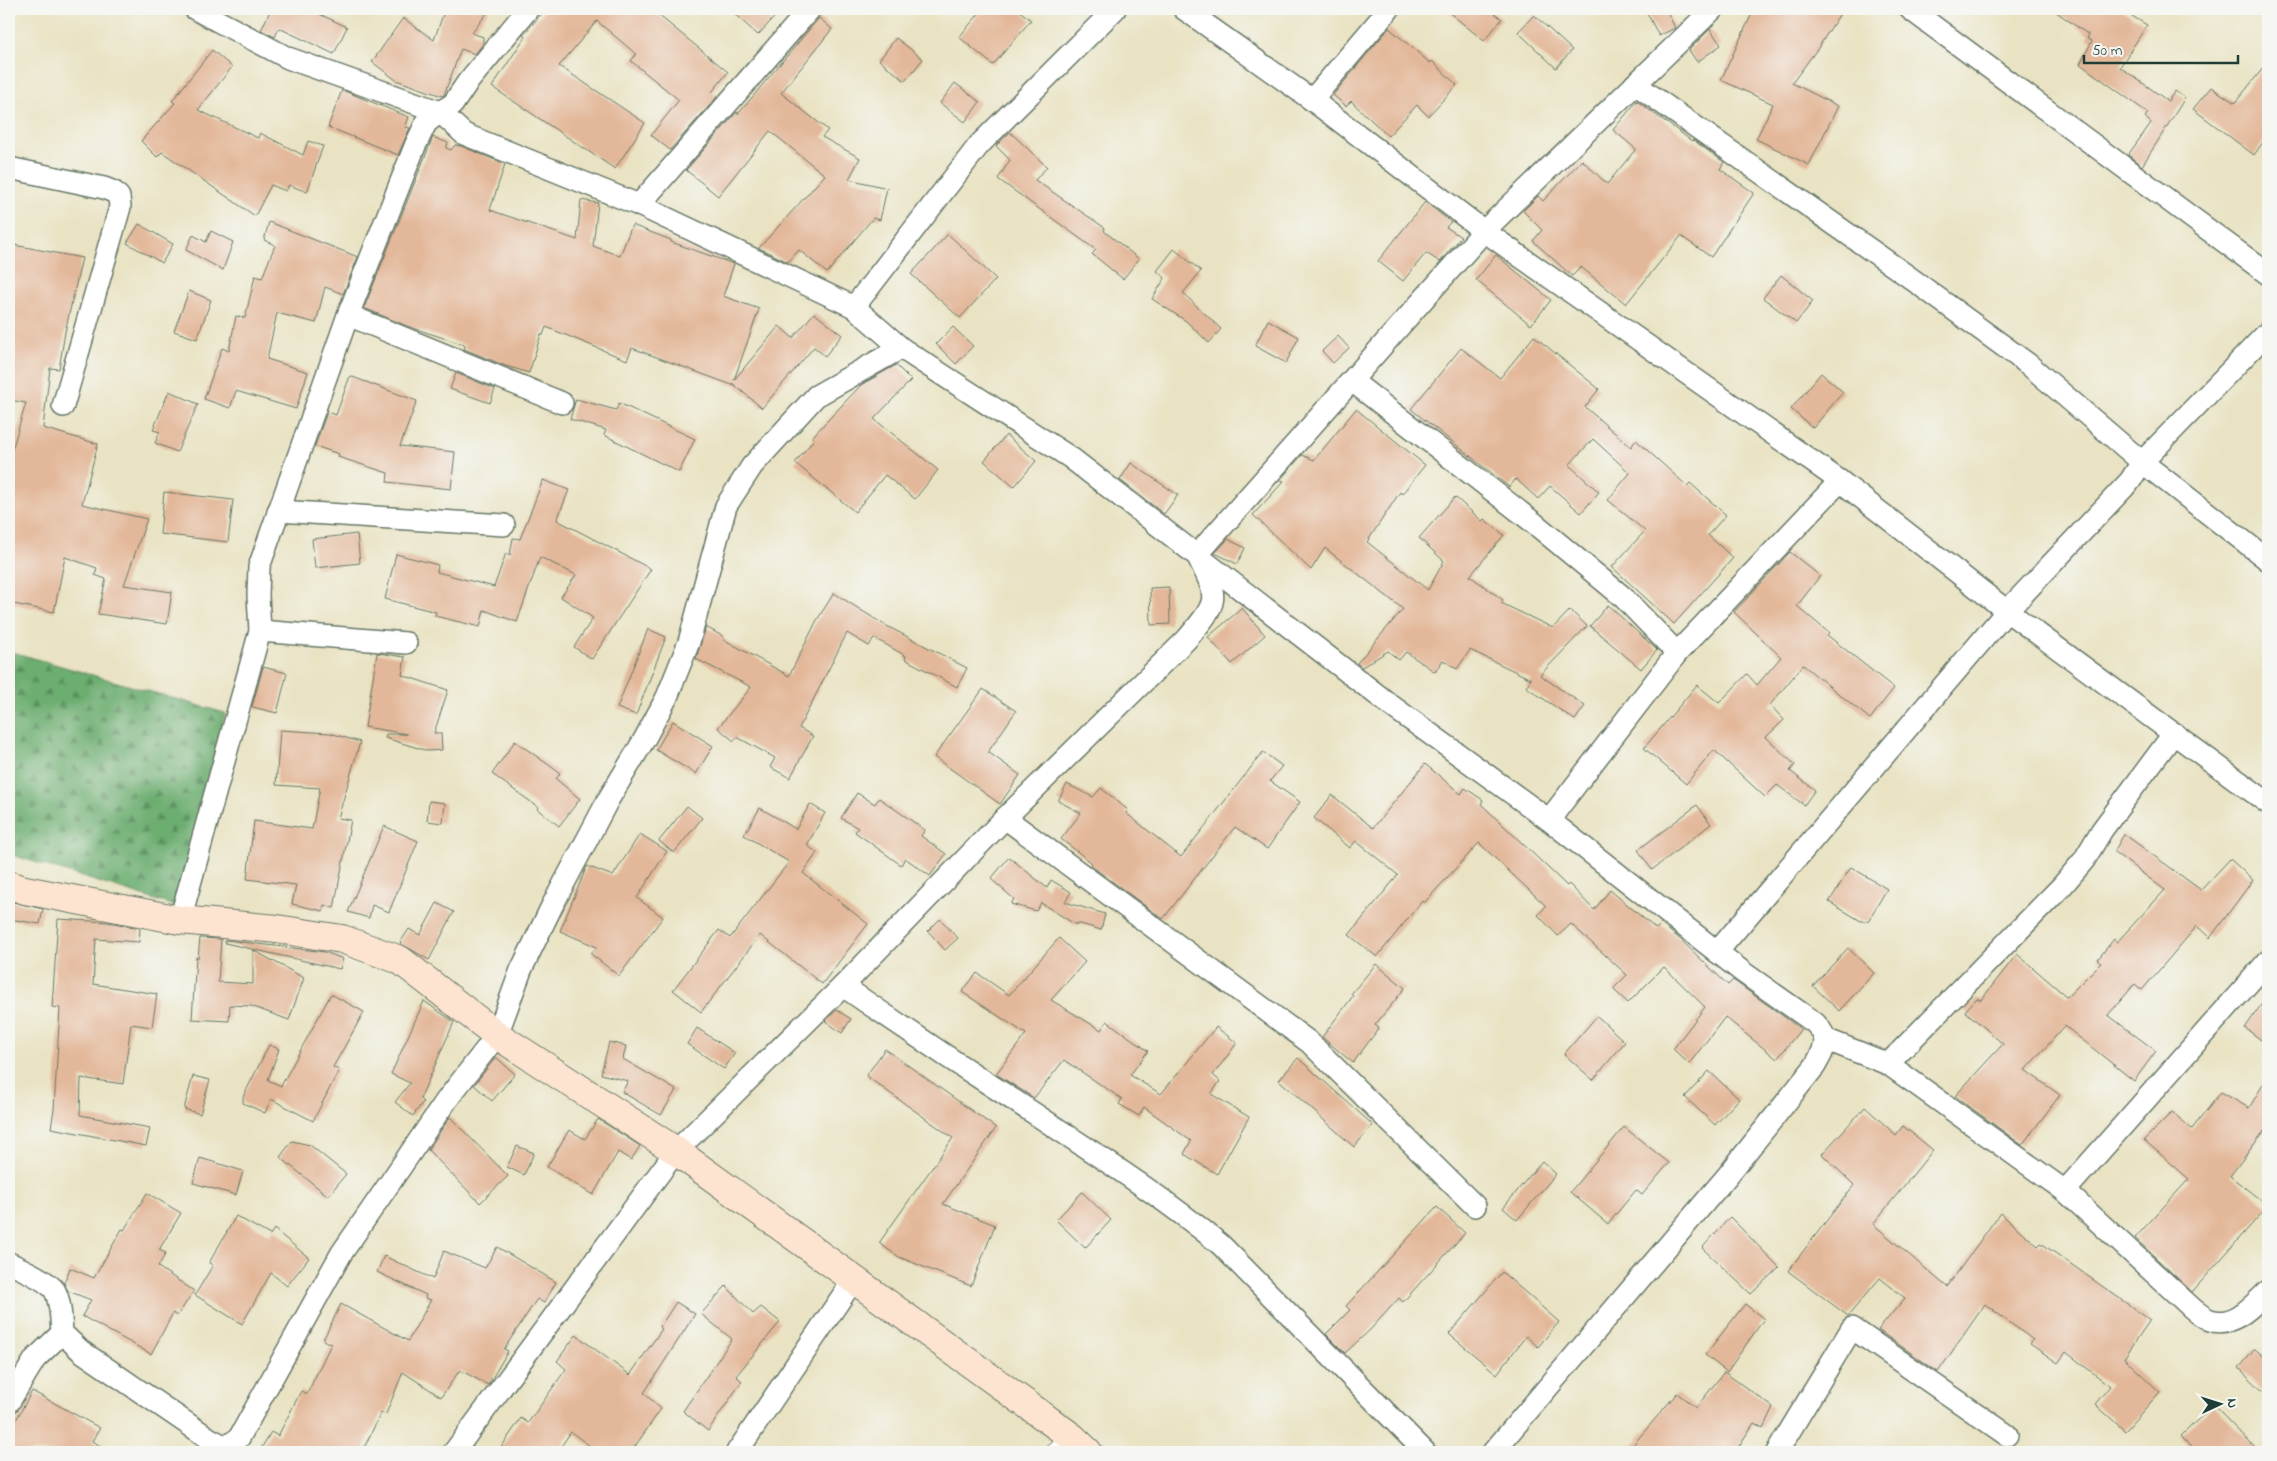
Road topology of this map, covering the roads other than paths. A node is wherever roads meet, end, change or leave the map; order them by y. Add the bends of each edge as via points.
1 (195, 9) edge
2 (528, 9) edge
3 (810, 9) edge
4 (1115, 9) edge
5 (1184, 9) edge
6 (1389, 9) edge
7 (1714, 9) edge
8 (1910, 9) edge
9 (1635, 84) junction
10 (1312, 100) junction
11 (440, 112) junction
12 (9, 168) edge
13 (639, 205) junction
14 (1484, 231) junction
15 (2268, 274) edge
16 (854, 307) junction
17 (348, 315) junction
18 (2268, 332) edge
19 (901, 348) junction
20 (1352, 381) junction
21 (562, 403) dead end
22 (63, 406) dead end
23 (2142, 462) junction
24 (1840, 482) junction
25 (278, 512) junction
26 (504, 525) dead end
27 (1196, 555) junction
28 (2268, 560) edge
29 (2007, 611) junction
30 (260, 631) junction
31 (406, 643) dead end
32 (1677, 653) junction
33 (2174, 733) junction
34 (2268, 803) edge
35 (1005, 818) junction
36 (1549, 820) junction
37 (9, 884) edge
38 (180, 920) junction
39 (1717, 952) junction
40 (2268, 961) edge
41 (843, 986) junction
42 (497, 1035) junction
43 (1826, 1039) junction
44 (1888, 1064) junction
45 (676, 1151) junction
46 (2065, 1191) junction
47 (1476, 1206) dead end
48 (9, 1262) edge
49 (854, 1279) junction
50 (2268, 1291) edge
51 (62, 1333) junction
52 (9, 1402) edge
53 (2007, 1435) dead end
54 (1072, 1447) edge
55 (225, 1450) edge
56 (454, 1452) edge
57 (737, 1452) edge
58 (1425, 1452) edge
59 (1493, 1452) edge
60 (1777, 1452) edge

1 - 11 street via 288,58
2 - 11 street via 453,104
3 - 13 street
4 - 16 street via 979,145
5 - 10 street
6 - 10 street
7 - 9 street
8 - 15 street
9 - 14 street
9 - 23 street via 2028,364
10 - 14 street
11 - 13 street via 464,134
11 - 17 street via 426,123 415,146
12 - 22 street via 104,188 119,197 120,207
13 - 16 street
14 - 20 street
14 - 24 street
16 - 19 street
17 - 21 street
17 - 25 street
18 - 23 street
19 - 27 street via 1071,458
19 - 42 street via 816,396 752,466 726,506 689,642 667,697 552,906 521,970
20 - 27 street
20 - 32 street via 1623,597
23 - 28 street
23 - 29 street via 2130,481
24 - 29 street
24 - 32 street
25 - 26 street
25 - 30 street via 260,567
27 - 35 street via 1214,589 1209,612 1187,639
27 - 36 street via 1393,707
29 - 33 street
29 - 39 street
30 - 31 street
30 - 38 street
32 - 36 street
33 - 34 street
33 - 44 street via 2068,879
35 - 41 street
35 - 47 street via 1309,1042
36 - 39 street
37 - 38 street via 25,890
38 - 42 street via 342,939 400,960
39 - 43 street via 1815,1023
40 - 46 street
41 - 45 street
41 - 58 street via 1187,1217 1221,1245
42 - 45 street
42 - 55 street via 446,1101 340,1254 239,1438
43 - 44 street
43 - 59 street via 1815,1066 1734,1167
44 - 46 street
45 - 49 street
45 - 56 street
46 - 50 street via 2193,1309 2211,1320 2228,1321 2245,1313
48 - 51 street via 54,1290
49 - 54 street
49 - 57 street
51 - 52 street via 35,1359
51 - 55 street via 97,1362
53 - 60 street via 1852,1328

